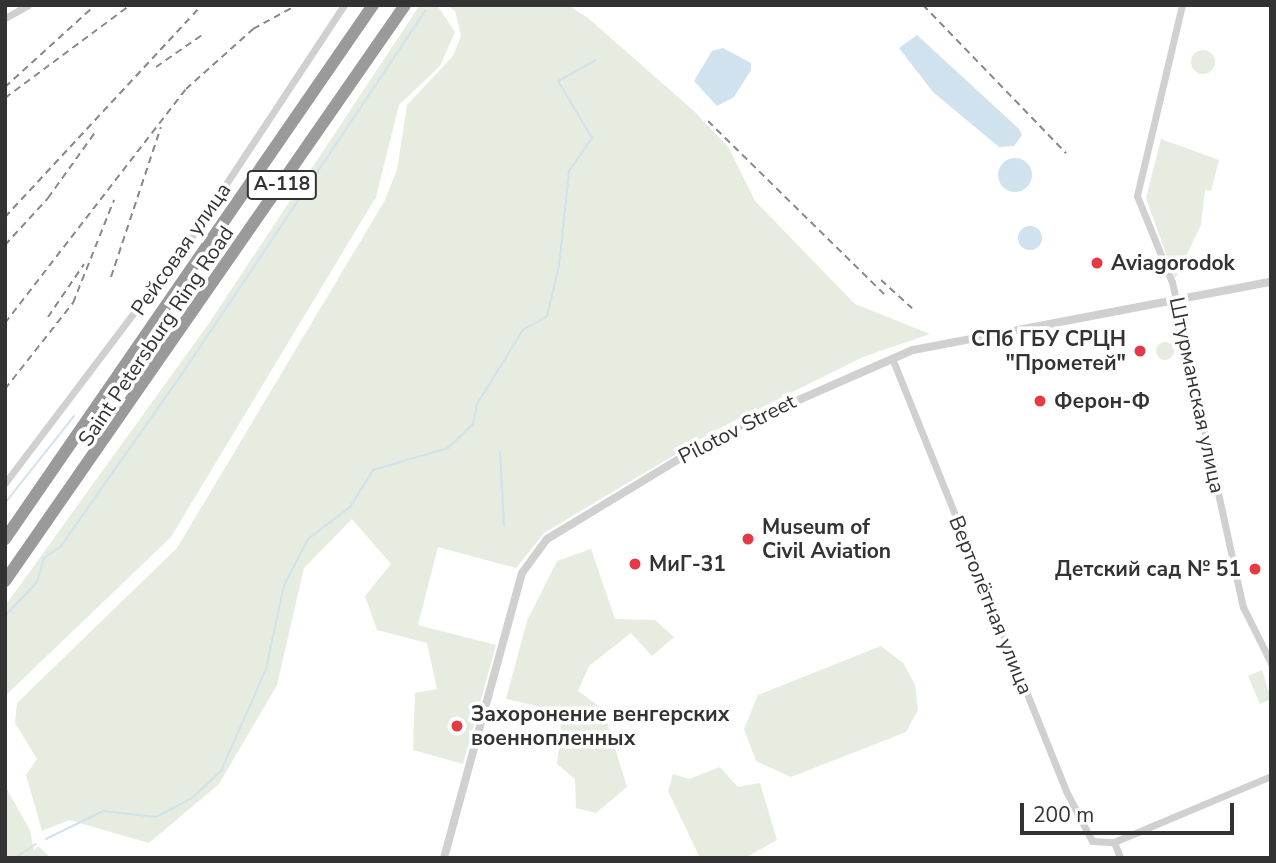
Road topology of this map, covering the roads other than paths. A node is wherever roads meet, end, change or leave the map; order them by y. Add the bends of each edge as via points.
1 (28, 5) edge
2 (344, 5) edge
3 (373, 5) edge
4 (405, 5) edge
5 (1182, 5) edge
6 (5, 18) edge
7 (1271, 282) edge
8 (1177, 301) junction
9 (892, 358) junction
10 (5, 484) edge
11 (5, 539) edge
12 (5, 581) edge
13 (1271, 663) edge
14 (1271, 776) edge
15 (1114, 842) junction
16 (444, 858) edge
17 (1120, 858) edge

1 - 6 street
2 - 10 street, Рейсовая улица via 193,234
3 - 11 highway, Saint Petersburg Ring Road / А-118
4 - 12 highway, Saint Petersburg Ring Road / А-118
5 - 8 street, Штурманская улица via 1137,188
7 - 8 street, Pilotov Street
8 - 9 street, Pilotov Street via 997,330
8 - 13 street, Штурманская улица via 1243,607
9 - 15 street, Вертолётная улица via 1066,791 1087,835 1100,845
9 - 16 street, Pilotov Street via 719,435 537,547 522,573
14 - 15 street
15 - 17 street

